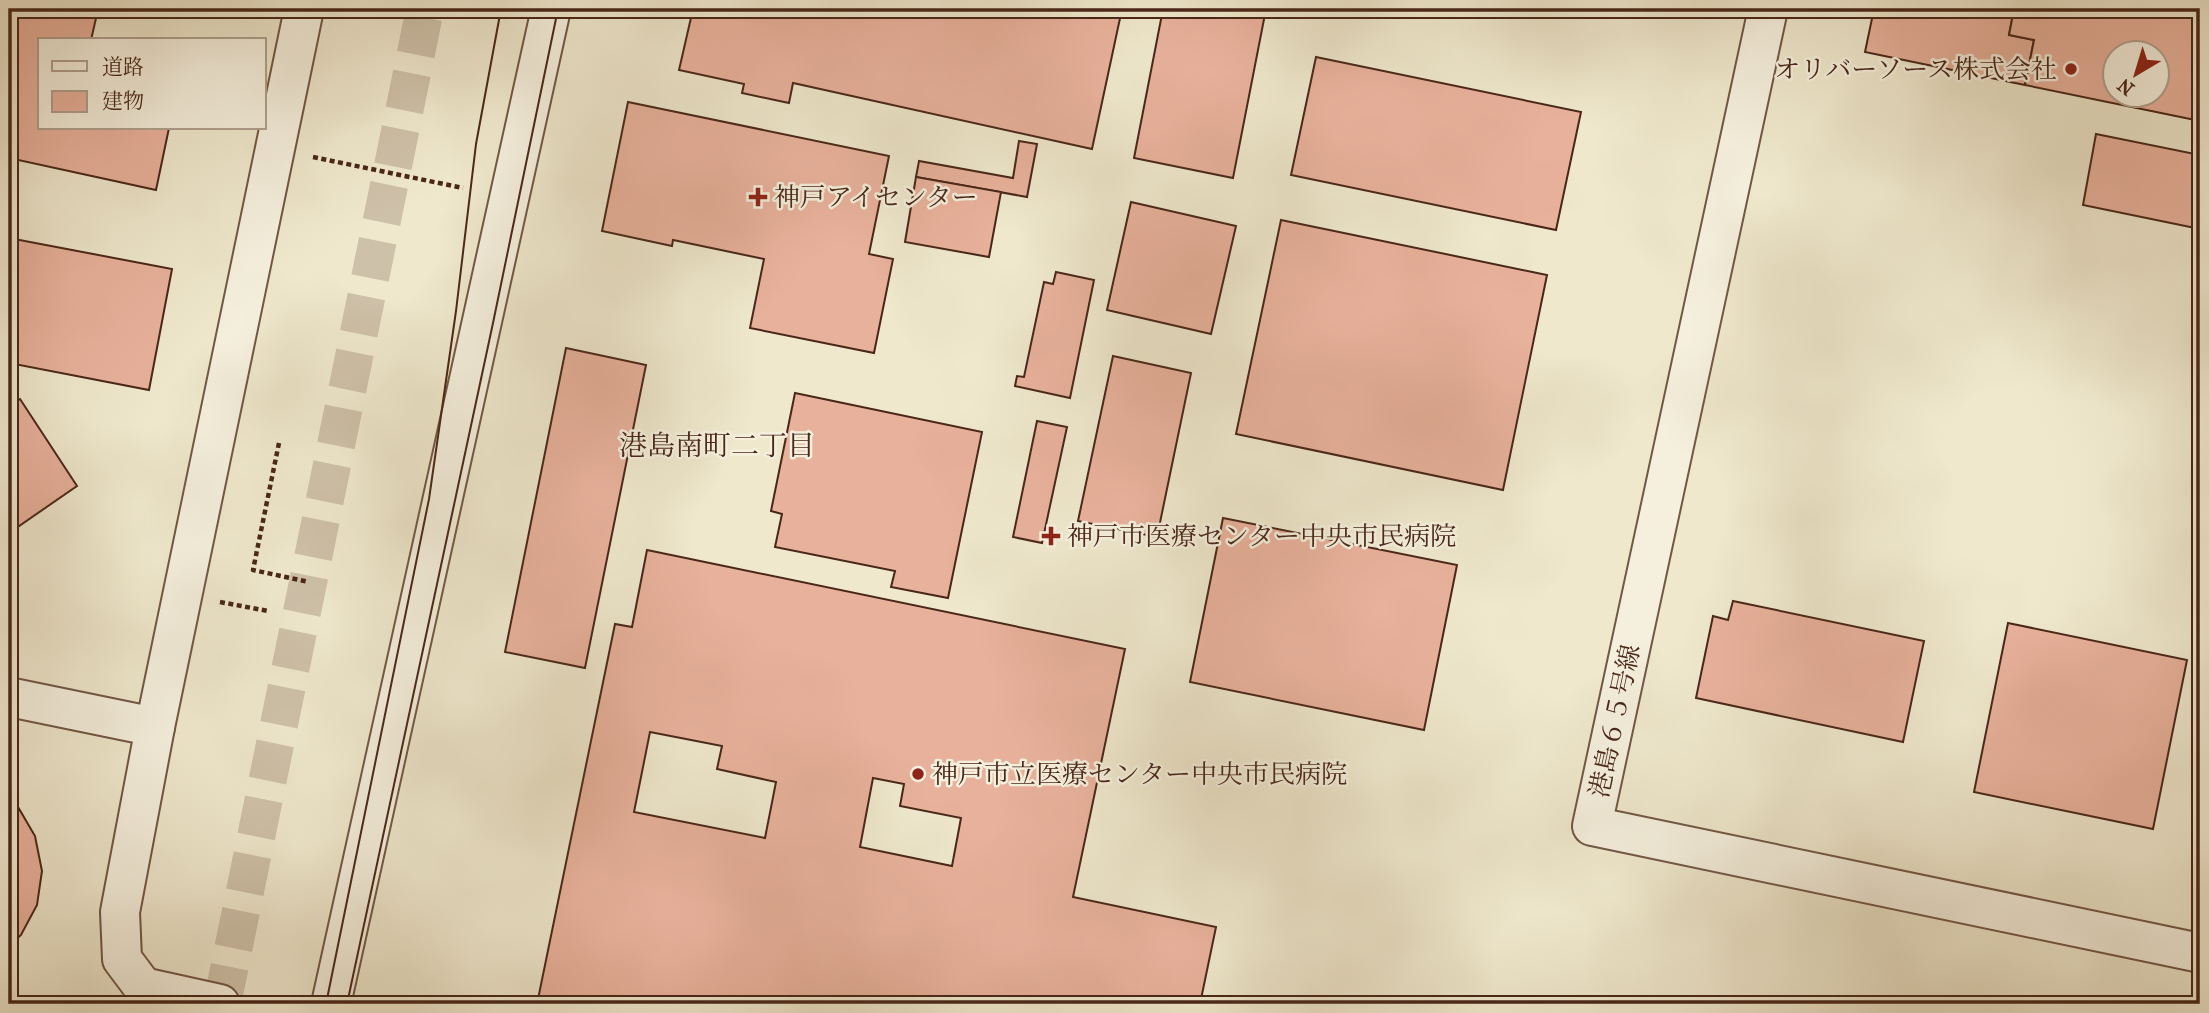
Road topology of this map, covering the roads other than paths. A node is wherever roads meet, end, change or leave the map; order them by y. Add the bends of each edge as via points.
1 (304, 9) edge
2 (551, 9) edge
3 (1769, 9) edge
4 (9, 697) edge
5 (155, 727) junction
6 (2200, 953) edge
7 (220, 1004) edge
8 (331, 1004) edge

1 - 5 street
2 - 8 street
3 - 6 street, 港島６５号線 via 1592,826
4 - 5 street
5 - 7 street via 120,912 122,959 143,987

